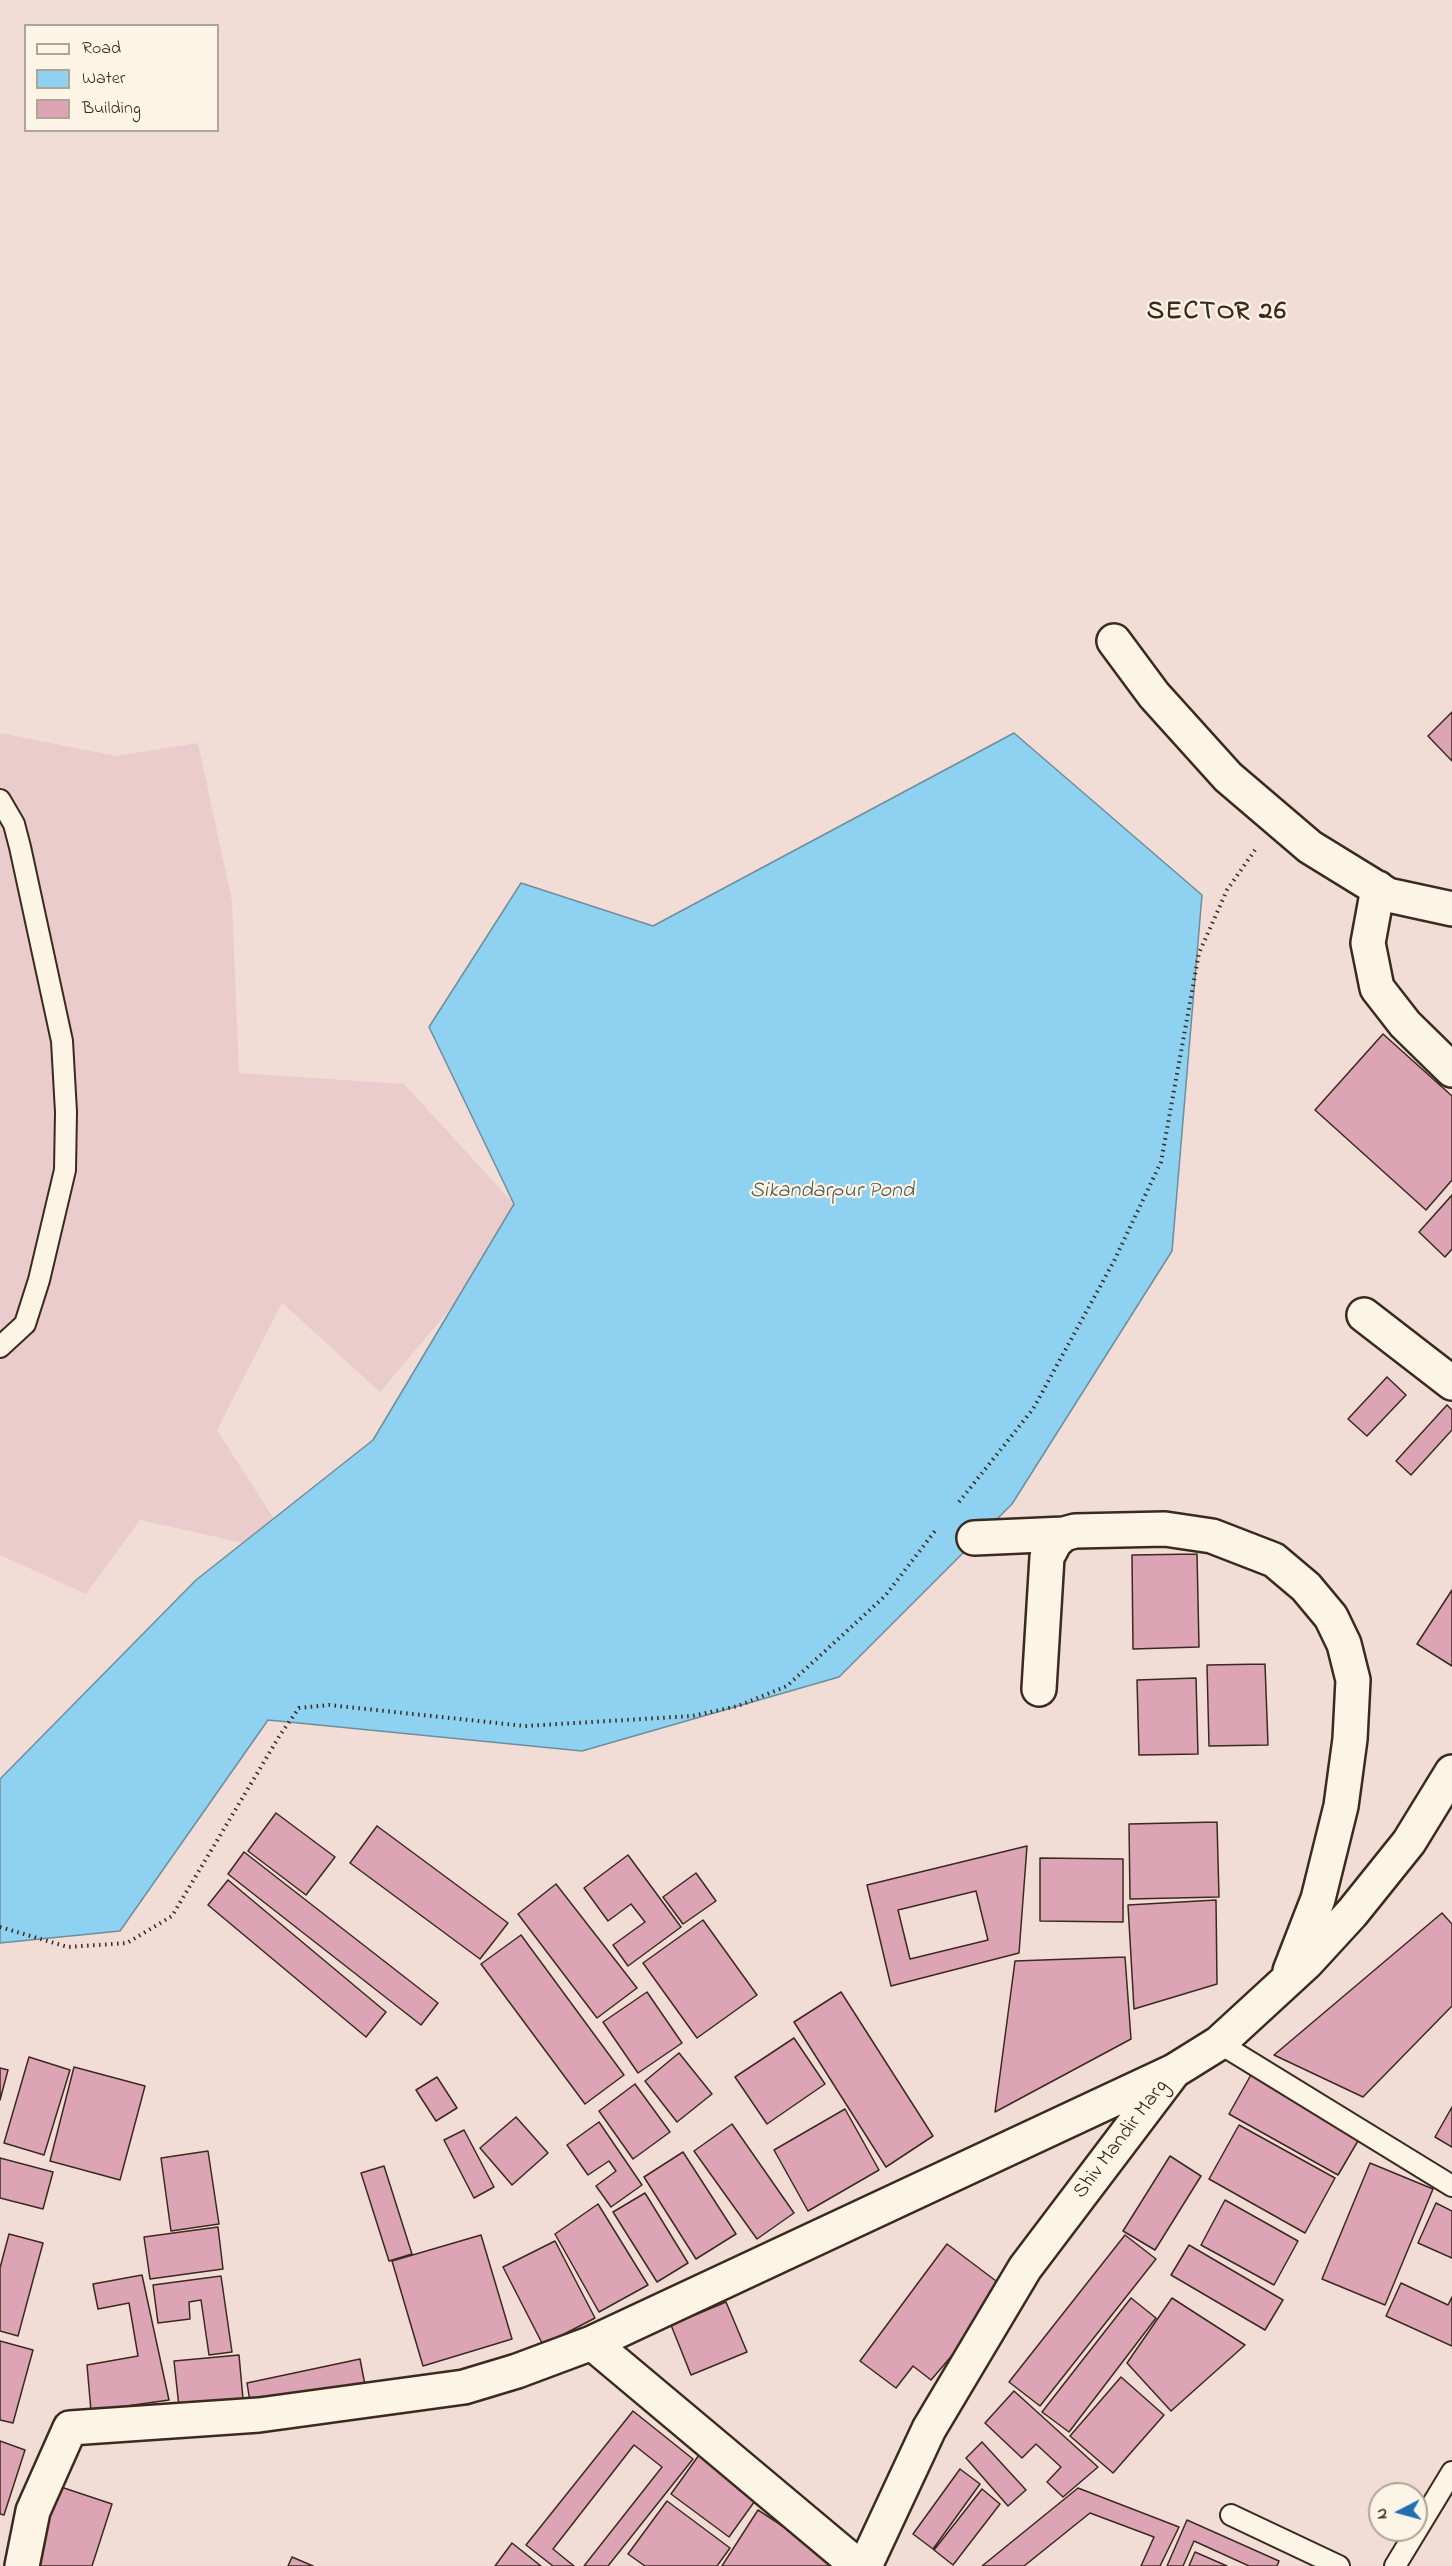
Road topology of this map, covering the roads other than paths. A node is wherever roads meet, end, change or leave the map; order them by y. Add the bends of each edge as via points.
1 (1114, 641) dead end
2 (0, 800) edge
3 (1378, 888) junction
4 (1452, 909) edge
5 (1452, 1070) edge
6 (1364, 1315) dead end
7 (0, 1347) edge
8 (1452, 1383) edge
9 (1064, 1534) junction
10 (974, 1538) dead end
11 (1039, 1689) dead end
12 (1452, 1772) edge
13 (1286, 1981) junction
14 (1219, 2043) junction
15 (1174, 2071) junction
16 (1452, 2186) edge
17 (592, 2343) junction
18 (1452, 2472) edge
19 (1231, 2515) dead end
20 (22, 2566) edge
21 (858, 2566) edge
22 (865, 2566) edge
23 (1339, 2566) edge
24 (1395, 2566) edge

1 - 3 street via 1154,695 1228,777 1310,847
2 - 7 lane via 14,824 62,1041 66,1112 65,1170 39,1280 25,1324
3 - 4 street via 1388,895
3 - 5 street via 1368,943 1377,988 1405,1024
6 - 8 street
9 - 10 street
9 - 11 street via 1047,1557
9 - 13 street via 1165,1529 1212,1536 1274,1560 1306,1587 1331,1617 1344,1644 1353,1680 1350,1739 1341,1806 1318,1899
12 - 13 street, Shiv Mandir Marg via 1409,1842 1352,1913
13 - 14 street, Shiv Mandir Marg
14 - 15 street, Shiv Mandir Marg
14 - 16 lane
15 - 17 street
15 - 22 street, Shiv Mandir Marg via 1025,2268 929,2429
17 - 20 street via 464,2387 259,2415 70,2428 33,2511
17 - 21 street
18 - 24 lane
19 - 23 lane

